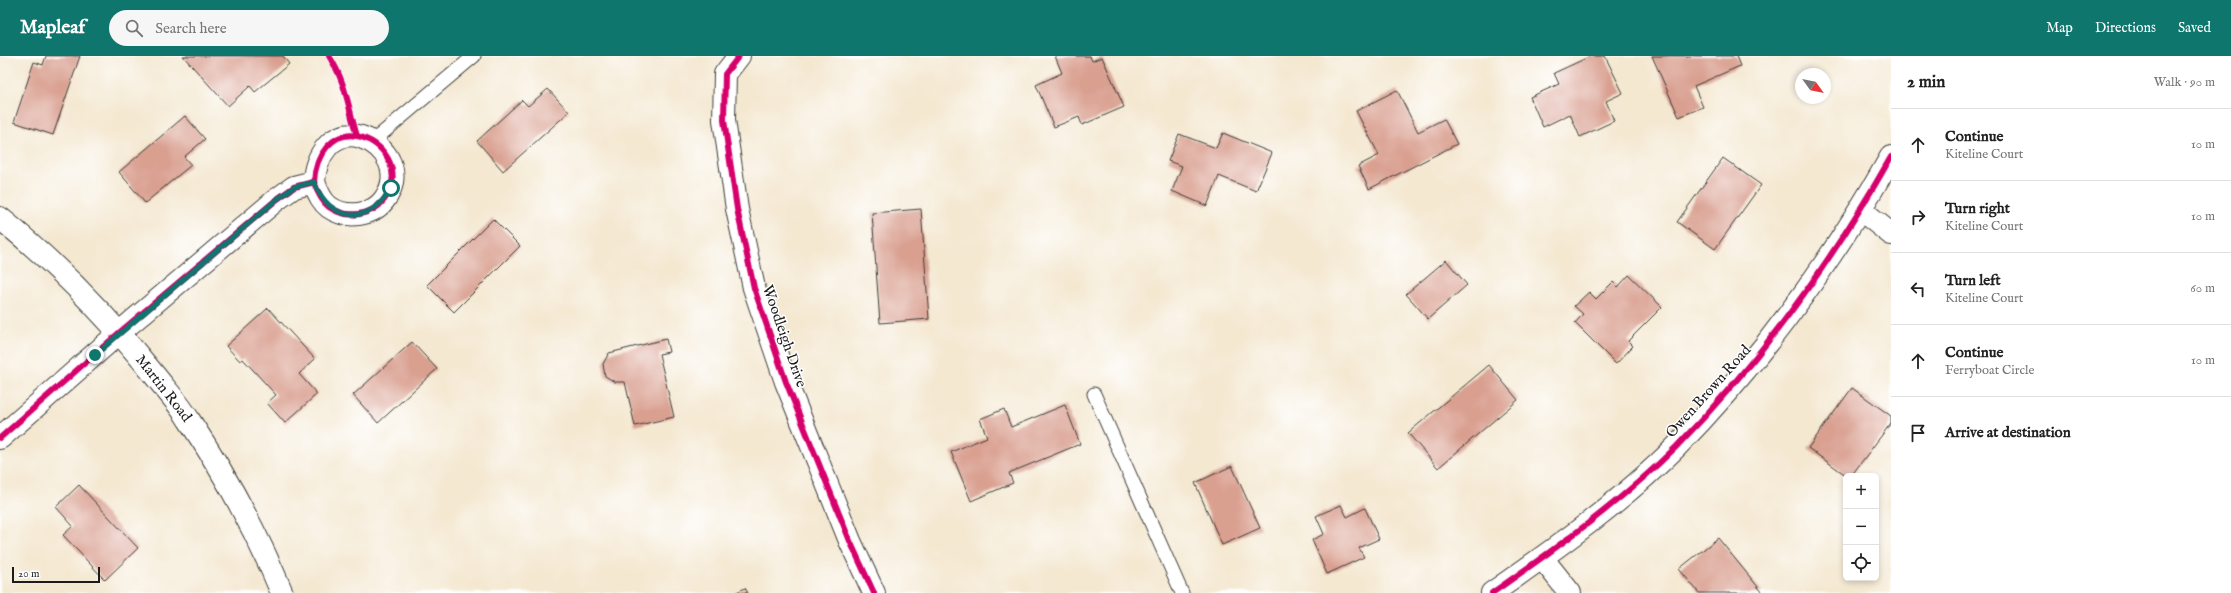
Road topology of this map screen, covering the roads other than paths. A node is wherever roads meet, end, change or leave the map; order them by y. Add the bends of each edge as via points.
1 (474, 56) edge
2 (739, 56) edge
3 (365, 138) junction
4 (1891, 157) edge
5 (314, 182) junction
6 (1861, 210) junction
7 (0, 218) edge
8 (1891, 234) edge
9 (120, 332) junction
10 (1094, 394) dead end
11 (0, 438) edge
12 (1542, 558) junction
13 (282, 593) edge
14 (874, 593) edge
15 (1182, 593) edge
16 (1492, 593) edge
17 (1570, 593) edge

1 - 3 lane
2 - 14 street, Woodleigh Drive via 725,74 724,120 737,210 754,288 786,382 850,541
3 - 5 street via 341,138 331,143 320,154 314,168
3 - 5 street via 383,149 390,160 391,188 384,200 372,210 357,215 339,213 329,207 319,195
4 - 6 street, Owen Brown Road
5 - 9 street via 294,187 276,200
6 - 8 street
6 - 12 street, Owen Brown Road via 1813,285 1721,399 1663,458
7 - 9 street, Martin Road via 28,240
9 - 11 street
9 - 13 street, Martin Road via 189,419 201,438 229,484
10 - 15 lane
12 - 16 street, Owen Brown Road
12 - 17 street

